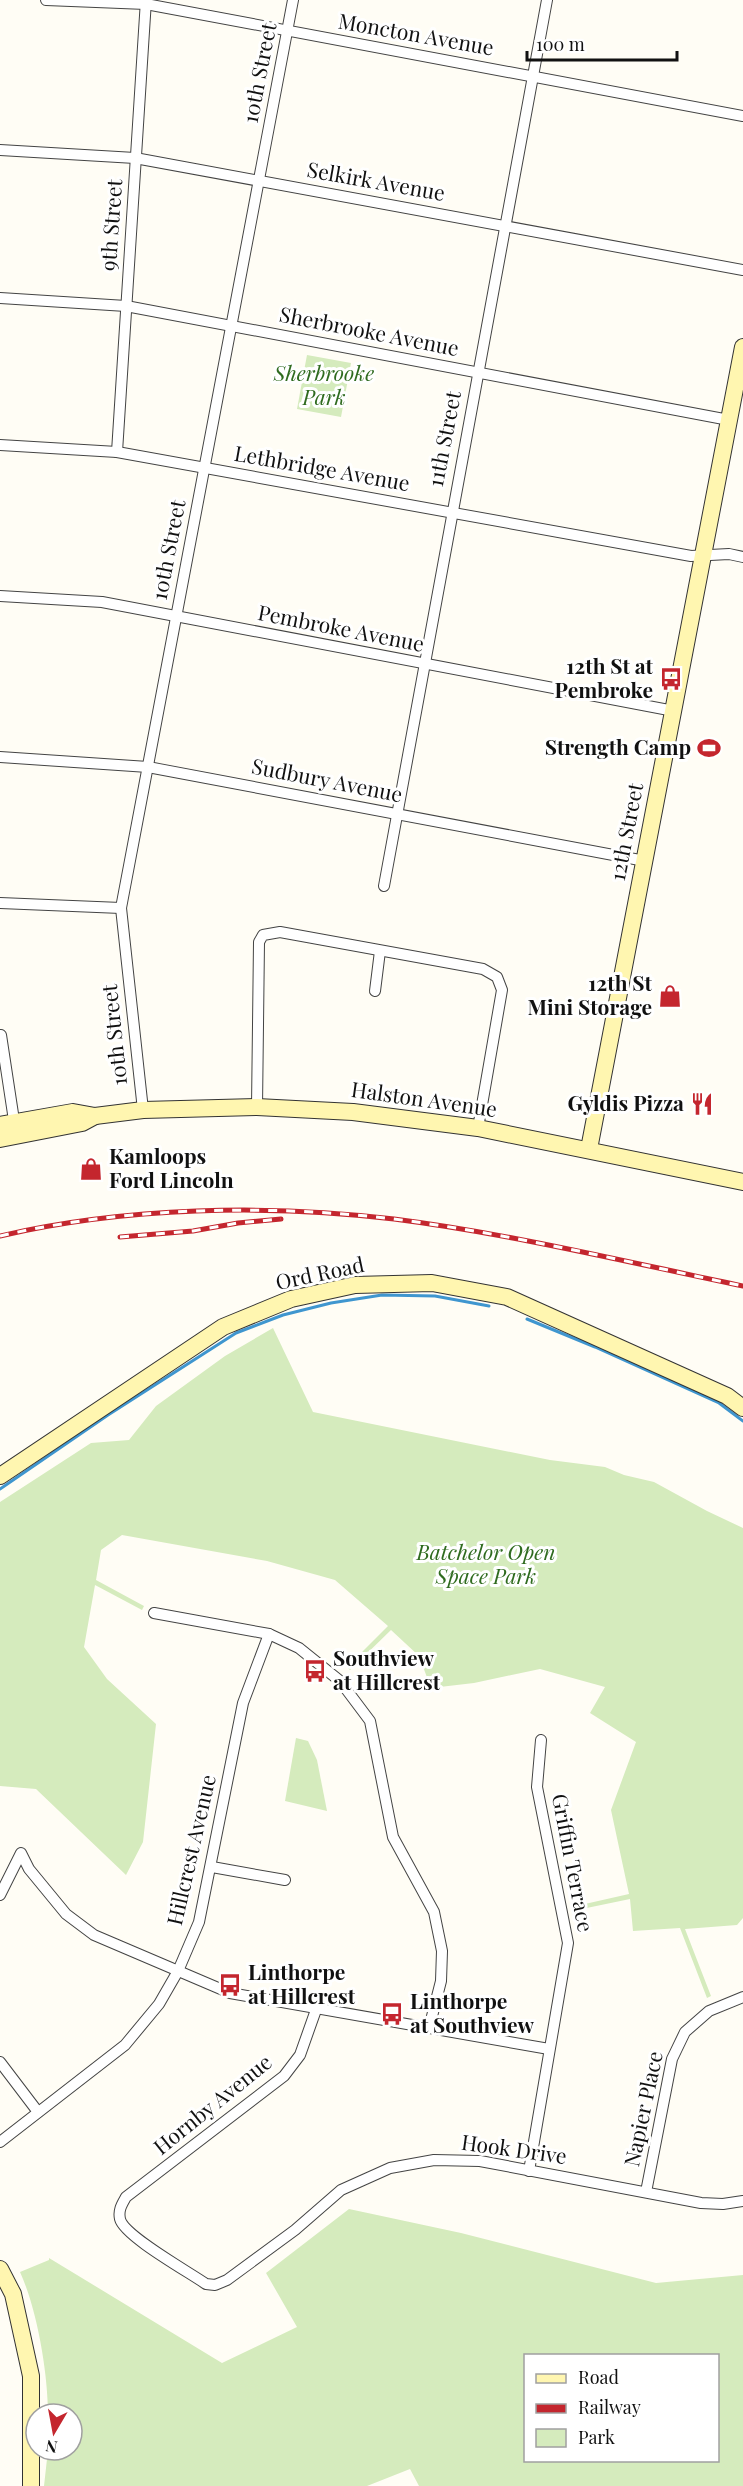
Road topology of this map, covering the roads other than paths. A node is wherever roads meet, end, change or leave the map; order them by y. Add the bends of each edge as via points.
1 (46, 0) edge
2 (293, 0) edge
3 (547, 0) edge
4 (146, 2) edge
5 (287, 31) junction
6 (533, 76) junction
7 (743, 116) edge
8 (0, 150) edge
9 (135, 158) junction
10 (259, 181) junction
11 (505, 226) junction
12 (743, 270) edge
13 (0, 298) edge
14 (126, 306) junction
15 (231, 326) junction
16 (743, 347) edge
17 (477, 372) junction
18 (740, 376) edge
19 (729, 420) junction
20 (0, 445) edge
21 (117, 452) junction
22 (205, 468) junction
23 (451, 512) junction
24 (703, 555) junction
25 (743, 557) edge
26 (0, 596) edge
27 (176, 616) junction
28 (424, 665) junction
29 (674, 711) junction
30 (0, 757) edge
31 (147, 767) junction
32 (397, 813) junction
33 (645, 861) junction
34 (384, 886) dead end
35 (0, 903) edge
36 (121, 908) junction
37 (380, 951) junction
38 (375, 991) dead end
39 (1, 1035) edge
40 (257, 1107) junction
41 (143, 1110) junction
42 (11, 1128) edge
43 (478, 1128) junction
44 (0, 1139) edge
45 (589, 1149) junction
46 (743, 1182) edge
47 (743, 1408) edge
48 (0, 1476) edge
49 (154, 1613) dead end
50 (269, 1634) junction
51 (541, 1740) dead end
52 (212, 1867) junction
53 (285, 1880) dead end
54 (0, 1895) edge
55 (178, 1971) junction
56 (743, 1997) edge
57 (317, 2007) junction
58 (429, 2028) junction
59 (549, 2049) junction
60 (0, 2062) edge
61 (38, 2112) junction
62 (0, 2142) edge
63 (529, 2171) junction
64 (646, 2192) junction
65 (743, 2201) edge
66 (120, 2220) joint
67 (0, 2269) edge
68 (31, 2486) edge

1 - 4 street, Moncton Avenue
2 - 5 street, 10th Street
3 - 6 street, 11th Street
4 - 5 street, Moncton Avenue
4 - 9 street, 9th Street
5 - 6 street, Moncton Avenue
5 - 10 street, 10th Street
6 - 7 street, Moncton Avenue
6 - 11 street, 11th Street
8 - 9 street, Selkirk Avenue
9 - 10 street, Selkirk Avenue
9 - 14 street, 9th Street
10 - 11 street, Selkirk Avenue
10 - 15 street, 10th Street
11 - 12 street, Selkirk Avenue
11 - 17 street, 11th Street
13 - 14 street, Sherbrooke Avenue
14 - 15 street, Sherbrooke Avenue
14 - 21 street, 9th Street
15 - 17 street, Sherbrooke Avenue
15 - 22 street, 10th Street
16 - 18 street, 12th Street
17 - 19 street, Sherbrooke Avenue
17 - 23 street, 11th Street
18 - 19 street, 12th Street
19 - 24 street, 12th Street
20 - 21 street, Lethbridge Avenue
21 - 22 street, Lethbridge Avenue
22 - 23 street, Lethbridge Avenue
22 - 27 street, 10th Street
23 - 24 street, Lethbridge Avenue via 691,556
23 - 28 street, 11th Street
24 - 25 street, Lethbridge Avenue
24 - 29 street, 12th Street
26 - 27 street, Pembroke Avenue via 102,602
27 - 28 street, Pembroke Avenue
27 - 31 street, 10th Street
28 - 29 street, Pembroke Avenue
28 - 32 street, 11th Street
29 - 33 street, 12th Street
30 - 31 street, Sudbury Avenue
31 - 32 street, Sudbury Avenue
31 - 36 street, 10th Street
32 - 33 street, Sudbury Avenue
32 - 34 street, 11th Street
33 - 45 street, 12th Street
35 - 36 street
36 - 41 street, 10th Street
37 - 38 street
37 - 40 street via 280,932 263,935 258,950
37 - 43 street via 483,969 497,977 502,990
39 - 42 street
40 - 41 street, Halston Avenue
40 - 43 street, Halston Avenue via 364,1113
41 - 42 street, Halston Avenue via 95,1116 73,1112
42 - 44 street, Halston Avenue
43 - 45 street, Halston Avenue
45 - 46 street, Halston Avenue
47 - 48 street, Ord Road via 727,1395 507,1297 432,1283 356,1285 291,1299 223,1327
49 - 50 street
50 - 52 street, Hillcrest Avenue via 243,1703
50 - 58 street via 299,1648 340,1680 370,1721 393,1837 434,1912 442,1951 441,1981
51 - 59 street, Griffin Terrace via 537,1787 568,1943
52 - 53 street
52 - 55 street, Hillcrest Avenue via 199,1922
54 - 55 street via 21,1852 29,1869 66,1914 94,1935
55 - 57 street via 230,1993
55 - 61 street, Hillcrest Avenue via 159,2004 125,2044
56 - 64 street, Napier Place via 709,2011 685,2032 672,2059
57 - 58 street
57 - 66 street, Hornby Avenue via 300,2055 284,2076 126,2197 120,2208
58 - 59 street
59 - 63 street, Griffin Terrace
60 - 61 street
61 - 62 street, Hillcrest Avenue
63 - 64 street, Hook Drive
63 - 66 street, Hook Drive via 480,2161 434,2160 390,2168 341,2190 295,2230 215,2285 130,2234
64 - 65 street, Hook Drive via 701,2203
67 - 68 street via 12,2294 31,2376

